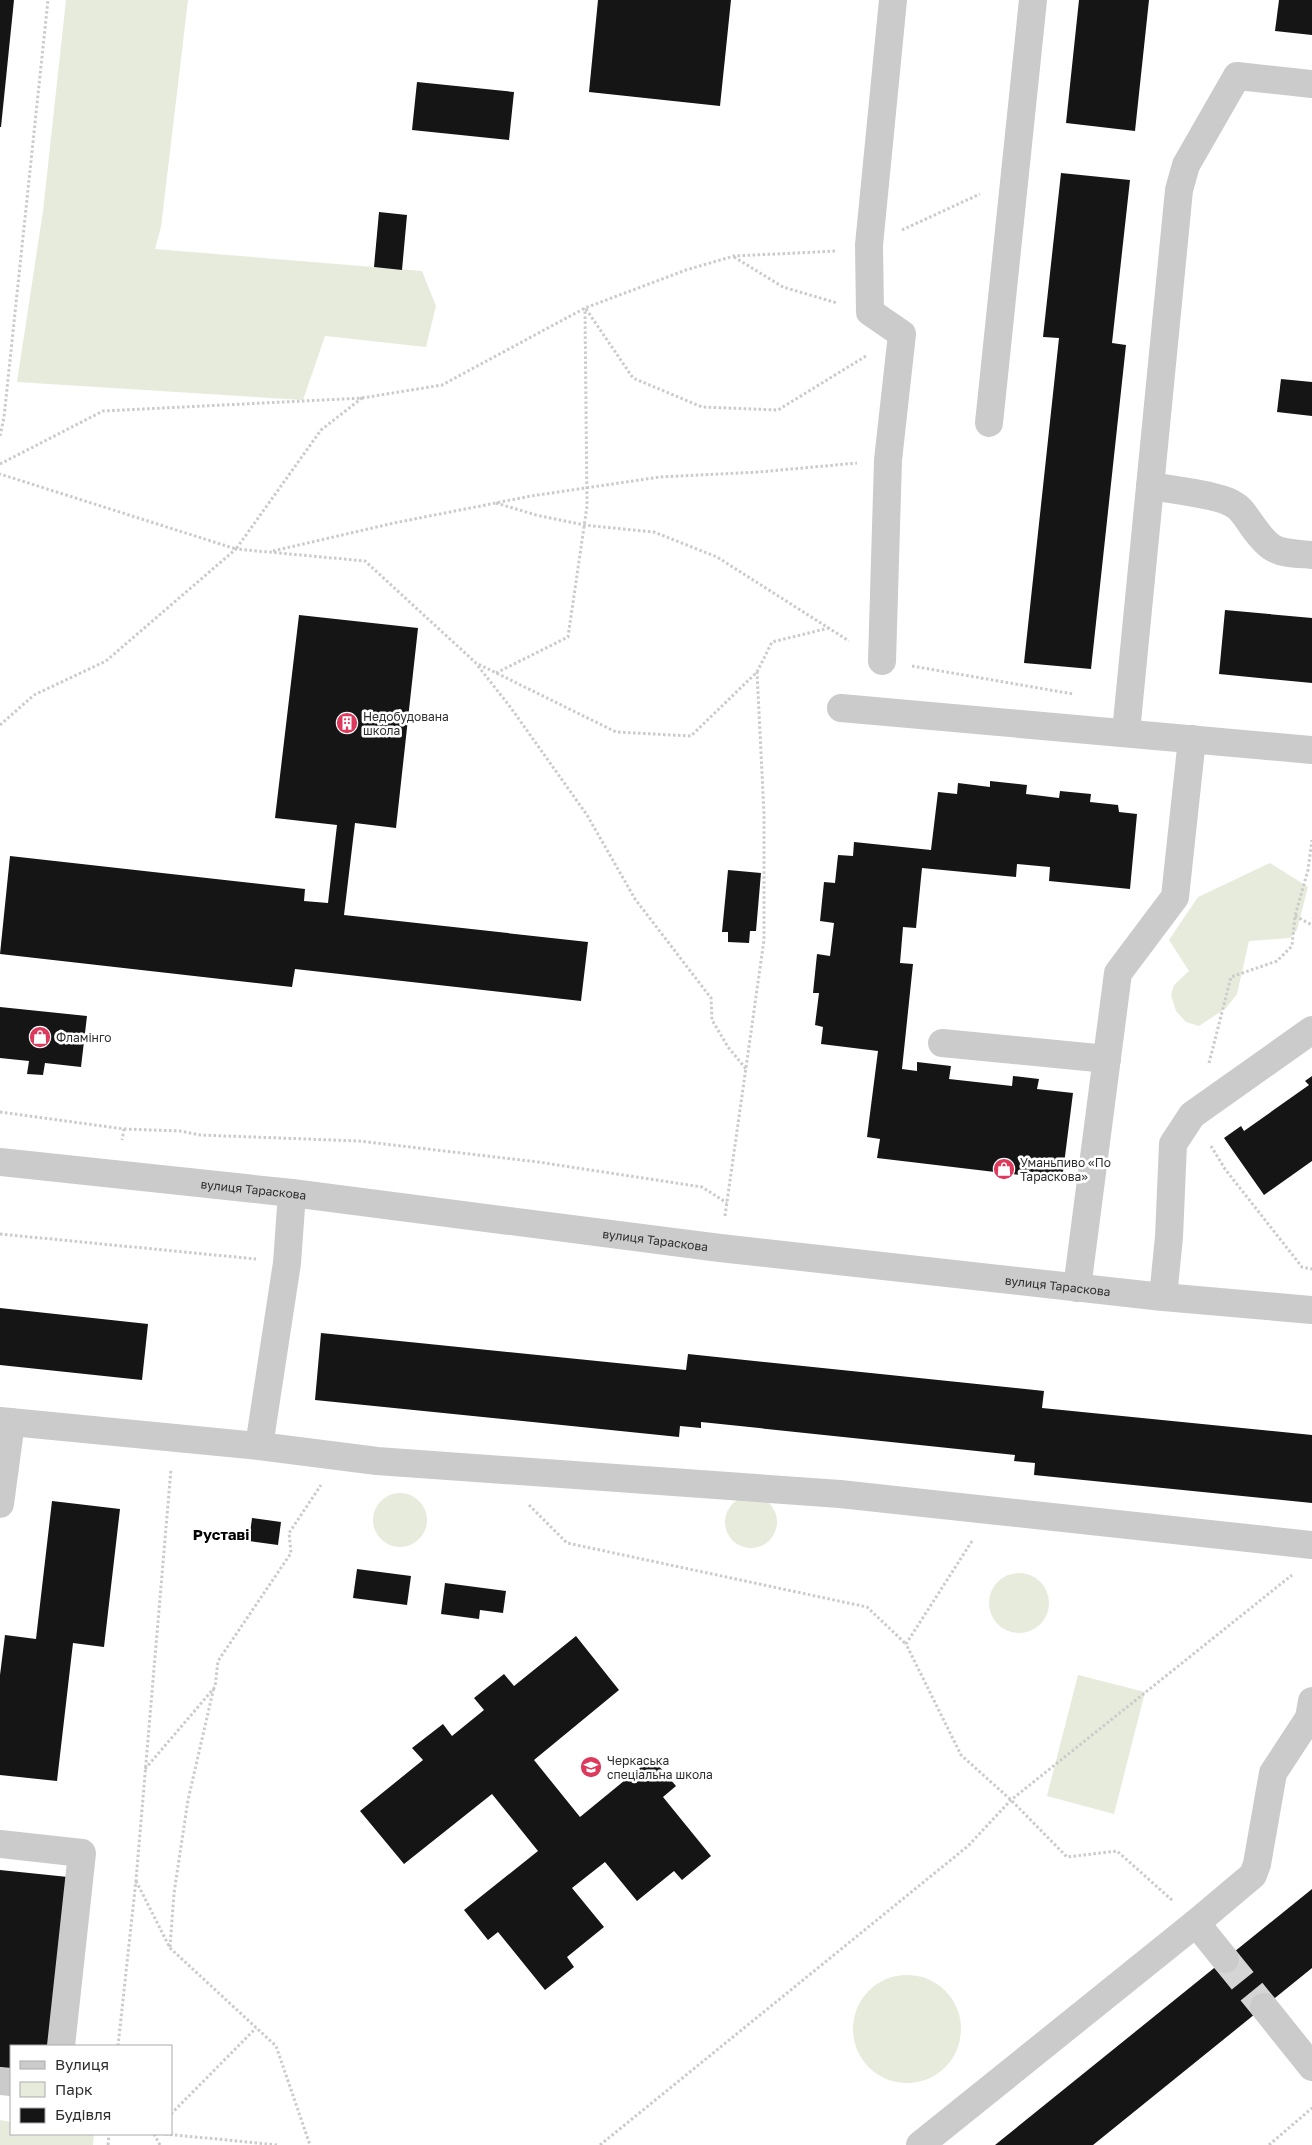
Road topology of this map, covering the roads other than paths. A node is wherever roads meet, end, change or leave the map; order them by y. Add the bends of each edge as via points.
1 (893, 0) edge
2 (1033, 0) edge
3 (1312, 84) edge
4 (989, 424) dead end
5 (1150, 486) junction
6 (1312, 555) edge
7 (882, 661) road end
8 (841, 708) dead end
9 (1126, 732) junction
10 (1192, 739) junction
11 (1312, 750) edge
12 (1312, 1030) edge
13 (942, 1043) dead end
14 (1107, 1059) junction
15 (0, 1162) edge
16 (292, 1193) junction
17 (1077, 1288) junction
18 (1163, 1297) junction
19 (1312, 1310) edge
20 (5, 1421) edge
21 (260, 1446) junction
22 (0, 1504) edge
23 (1312, 1545) edge
24 (1312, 1701) edge
25 (0, 1844) edge
26 (1196, 1923) junction
27 (1225, 1959) tunnel mouth
28 (1264, 2007) tunnel mouth
29 (61, 2045) edge
30 (1312, 2067) edge
31 (920, 2145) edge

1 - 7 street via 869,245 870,312 902,334 888,460
2 - 4 street
3 - 5 street via 1237,76 1186,165 1179,190
5 - 6 street via 1234,504 1272,549
5 - 9 street
8 - 9 street
9 - 10 street
10 - 11 street
10 - 14 street via 1175,897 1118,973
12 - 18 street via 1192,1115 1173,1144
13 - 14 street
14 - 17 street
15 - 16 street, вулиця Тараскова
16 - 17 street, вулиця Тараскова via 720,1248
16 - 21 street via 287,1263
17 - 18 street, вулиця Тараскова
18 - 19 street, вулиця Тараскова
20 - 21 street
20 - 22 street
21 - 23 street via 340,1457 496,1470 840,1494
24 - 26 street via 1309,1718 1273,1773 1253,1874
25 - 29 street via 82,1853
26 - 27 street
26 - 31 street
28 - 30 street

